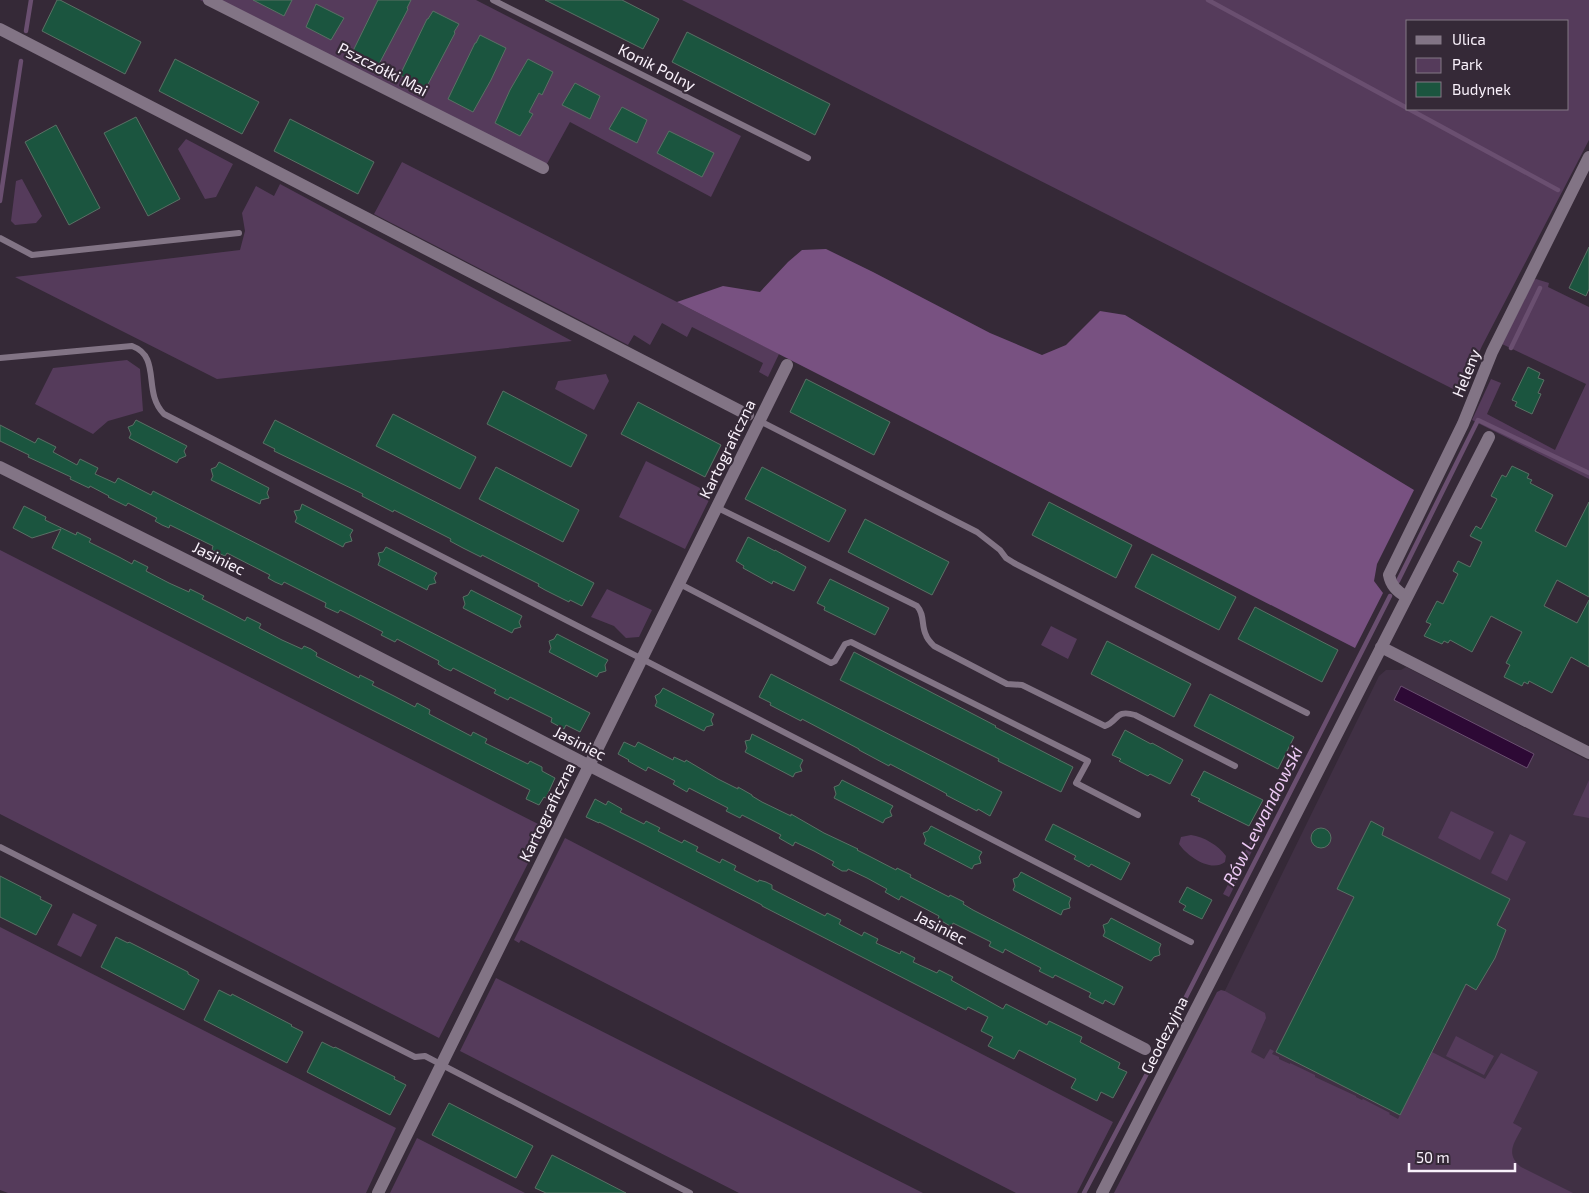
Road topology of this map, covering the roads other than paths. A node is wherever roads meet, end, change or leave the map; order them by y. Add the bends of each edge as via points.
1 (209, 0) edge
2 (493, 0) edge
3 (0, 29) edge
4 (808, 158) dead end
5 (1589, 158) edge
6 (543, 168) dead end
7 (239, 233) dead end
8 (0, 238) edge
9 (0, 358) edge
10 (787, 365) dead end
11 (754, 418) junction
12 (1489, 437) dead end
13 (0, 467) edge
14 (716, 507) junction
15 (678, 583) junction
16 (1407, 597) junction
17 (1381, 647) junction
18 (642, 658) junction
19 (1307, 713) dead end
20 (1589, 754) edge
21 (588, 765) junction
22 (1235, 766) dead end
23 (1138, 815) dead end
24 (0, 848) edge
25 (1191, 942) dead end
26 (1144, 1049) dead end
27 (441, 1064) junction
28 (378, 1193) edge
29 (690, 1193) edge
30 (1102, 1193) edge

1 - 6 street, Pszczółki Mai
2 - 4 lane, Konik Polny
3 - 11 street
5 - 16 street, Heleny via 1492,352 1463,424 1389,575 1399,593
7 - 8 lane via 32,255
9 - 18 lane via 139,348 148,360 155,404 164,414
10 - 11 street, Kartograficzna
11 - 14 street, Kartograficzna
11 - 19 lane via 977,532 1014,563
12 - 16 street, Geodezyjna
13 - 21 street, Jasiniec
14 - 15 street, Kartograficzna
14 - 22 lane via 917,606 923,617 926,636 934,646 1006,684 1022,684 1106,726 1118,715 1134,715
15 - 18 street, Kartograficzna
15 - 23 lane via 833,663 845,644 851,642 968,700 1088,761 1076,784
16 - 17 street, Geodezyjna
17 - 20 street
17 - 30 street, Geodezyjna
18 - 21 street, Kartograficzna
18 - 25 lane
21 - 26 street, Jasiniec
21 - 27 street, Kartograficzna
24 - 27 lane via 415,1058 424,1056
27 - 28 street, Kartograficzna
27 - 29 lane

